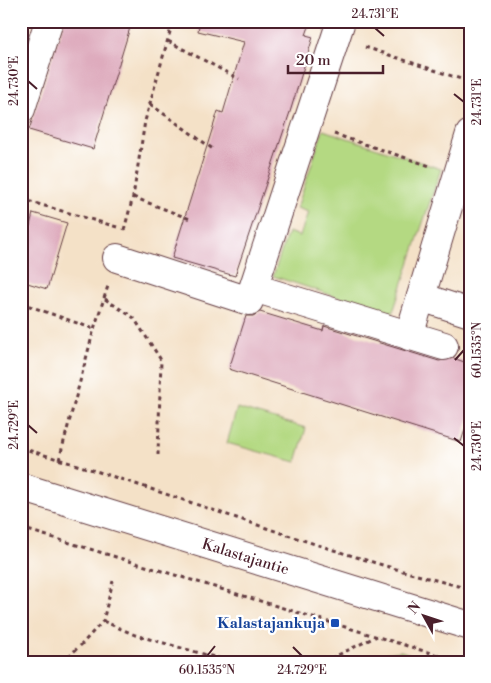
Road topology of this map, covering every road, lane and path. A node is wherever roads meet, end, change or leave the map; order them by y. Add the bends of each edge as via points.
1 (48, 21) edge
2 (339, 29) edge
3 (168, 41) dead end
4 (239, 79) dead end
5 (470, 83) edge
6 (470, 102) edge
7 (150, 104) dead end
8 (21, 110) edge
9 (308, 124) junction
10 (470, 134) edge
11 (213, 149) dead end
12 (457, 176) junction
13 (132, 197) dead end
14 (21, 199) edge
15 (190, 219) dead end
16 (124, 229) dead end
17 (117, 258) dead end
18 (254, 288) junction
19 (421, 297) junction
20 (105, 299) dead end
21 (21, 303) edge
22 (470, 314) edge
23 (94, 329) dead end
24 (409, 336) junction
25 (444, 346) dead end
26 (21, 448) edge
27 (158, 454) dead end
28 (21, 487) edge
29 (21, 528) edge
30 (113, 581) dead end
31 (470, 589) edge
32 (103, 621) junction
33 (470, 626) edge
34 (378, 635) junction
35 (220, 659) junction
36 (62, 662) edge
37 (215, 662) edge
38 (232, 662) edge
39 (324, 662) edge
40 (460, 662) edge

1 - 8 main road
2 - 5 path
2 - 9 main road
3 - 4 path
5 - 6 path via 465,101
7 - 11 path
9 - 12 path
9 - 18 main road
10 - 12 main road
12 - 19 main road
13 - 15 path
14 - 16 path
17 - 18 main road via 249,301
18 - 24 main road
19 - 22 main road
19 - 24 main road
20 - 27 path via 134,318 161,360
21 - 23 path
24 - 25 main road
26 - 31 path via 230,517
28 - 33 main road, Kalastajantie
29 - 34 path
30 - 32 path
32 - 35 path
32 - 36 path
34 - 39 path
34 - 40 path
35 - 37 path
35 - 38 path

